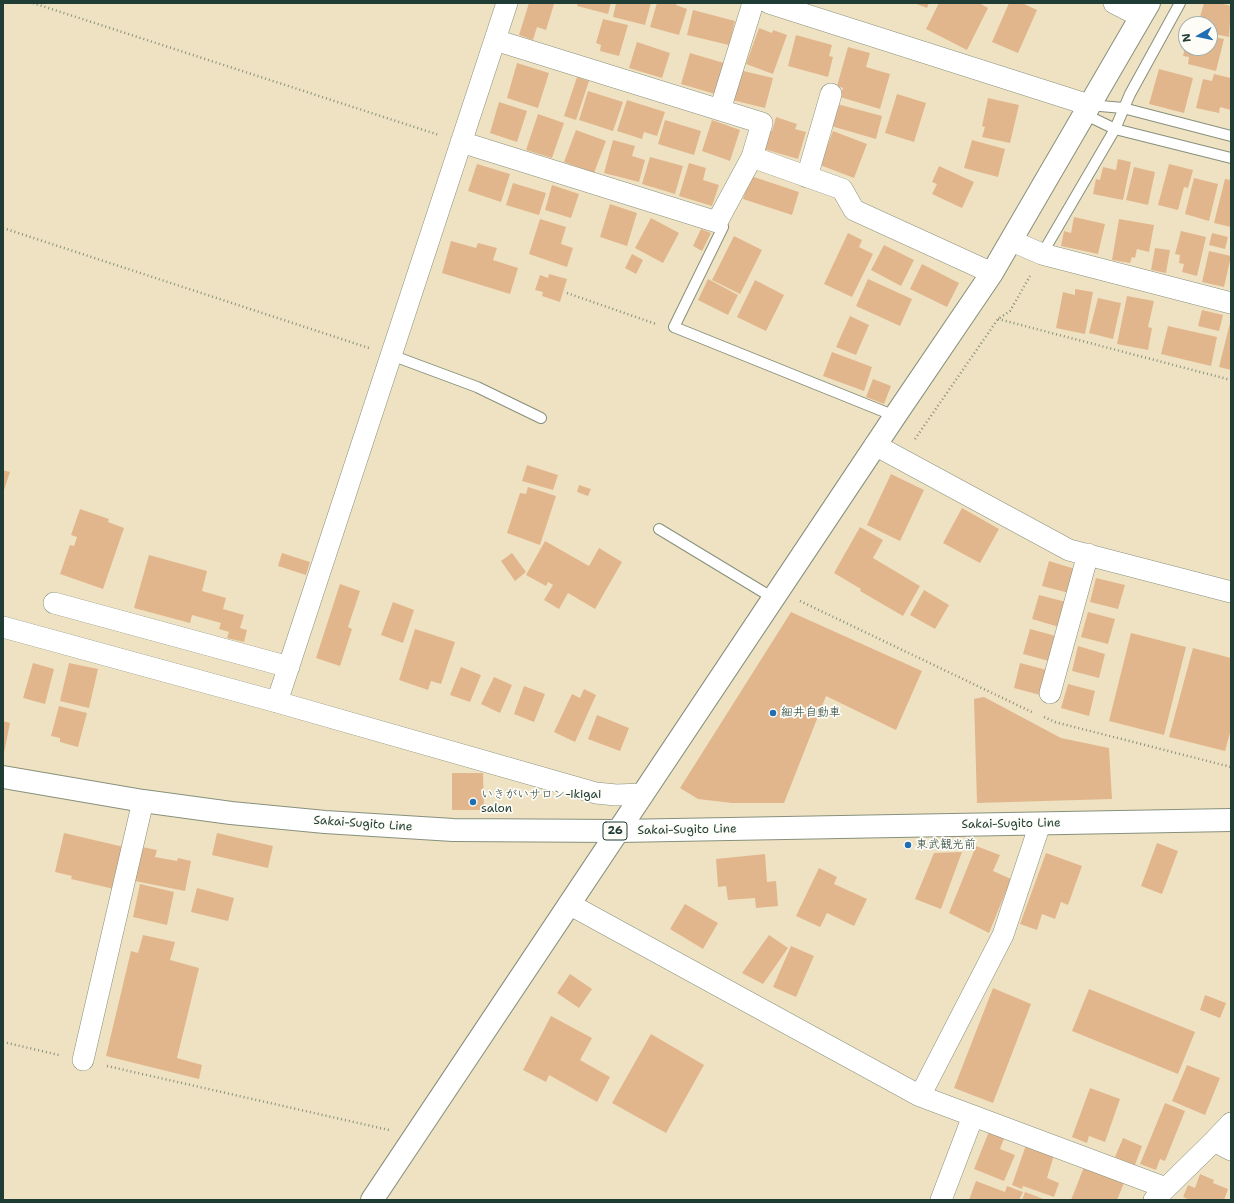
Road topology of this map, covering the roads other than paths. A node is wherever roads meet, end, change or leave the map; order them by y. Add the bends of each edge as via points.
1 (507, 3) edge
2 (753, 3) edge
3 (769, 3) edge
4 (1114, 3) edge
5 (1180, 3) edge
6 (805, 8) edge
7 (1145, 10) edge
8 (495, 40) junction
9 (831, 94) dead end
10 (1123, 108) junction
11 (720, 110) junction
12 (1086, 110) junction
13 (1115, 129) junction
14 (1231, 136) edge
15 (461, 142) junction
16 (752, 157) junction
17 (1231, 158) edge
18 (807, 177) junction
19 (717, 222) junction
20 (1012, 241) junction
21 (1042, 254) junction
22 (992, 273) junction
23 (1231, 303) edge
24 (391, 355) junction
25 (895, 416) junction
26 (541, 418) dead end
27 (875, 445) junction
28 (659, 529) dead end
29 (1088, 554) junction
30 (1231, 592) edge
31 (776, 594) junction
32 (54, 603) dead end
33 (3, 627) edge
34 (289, 667) junction
35 (1050, 693) dead end
36 (277, 702) junction
37 (3, 777) edge
38 (643, 794) junction
39 (143, 801) junction
40 (1231, 820) edge
41 (1040, 824) junction
42 (618, 831) junction
43 (569, 904) junction
44 (83, 1060) road end
45 (920, 1096) junction
46 (973, 1116) junction
47 (1231, 1123) edge
48 (1223, 1146) edge
49 (1160, 1194) edge
50 (372, 1200) edge
51 (941, 1200) edge

1 - 8 street
2 - 11 street
3 - 6 street
4 - 7 street
5 - 10 lane
6 - 12 street
7 - 12 street
8 - 11 street
8 - 15 street
9 - 18 street
10 - 12 lane
10 - 13 lane
10 - 14 lane
11 - 16 street via 762,123
12 - 13 lane
12 - 20 street
13 - 17 lane
13 - 21 lane
15 - 19 street
15 - 24 street
16 - 18 street
16 - 19 street
18 - 22 street via 842,190 854,210
19 - 25 lane via 723,227 674,327
20 - 21 street
20 - 22 street
21 - 23 street
22 - 25 street
24 - 26 lane via 477,387
24 - 34 street
25 - 27 street
27 - 29 street via 1069,550
27 - 31 street
28 - 31 lane
29 - 30 street
29 - 35 street
31 - 38 street
32 - 34 street
33 - 36 street
34 - 36 street
36 - 38 street via 596,793
37 - 39 street, Sakai-Sugito Line / 26
38 - 42 street
39 - 42 street, Sakai-Sugito Line / 26 via 332,823 453,830
39 - 44 street
40 - 41 street, Sakai-Sugito Line / 26
41 - 42 street, Sakai-Sugito Line / 26
41 - 45 street via 1003,935
42 - 43 street
43 - 45 street
43 - 50 street
45 - 46 street
46 - 49 street
46 - 51 street
47 - 48 street
48 - 49 street

